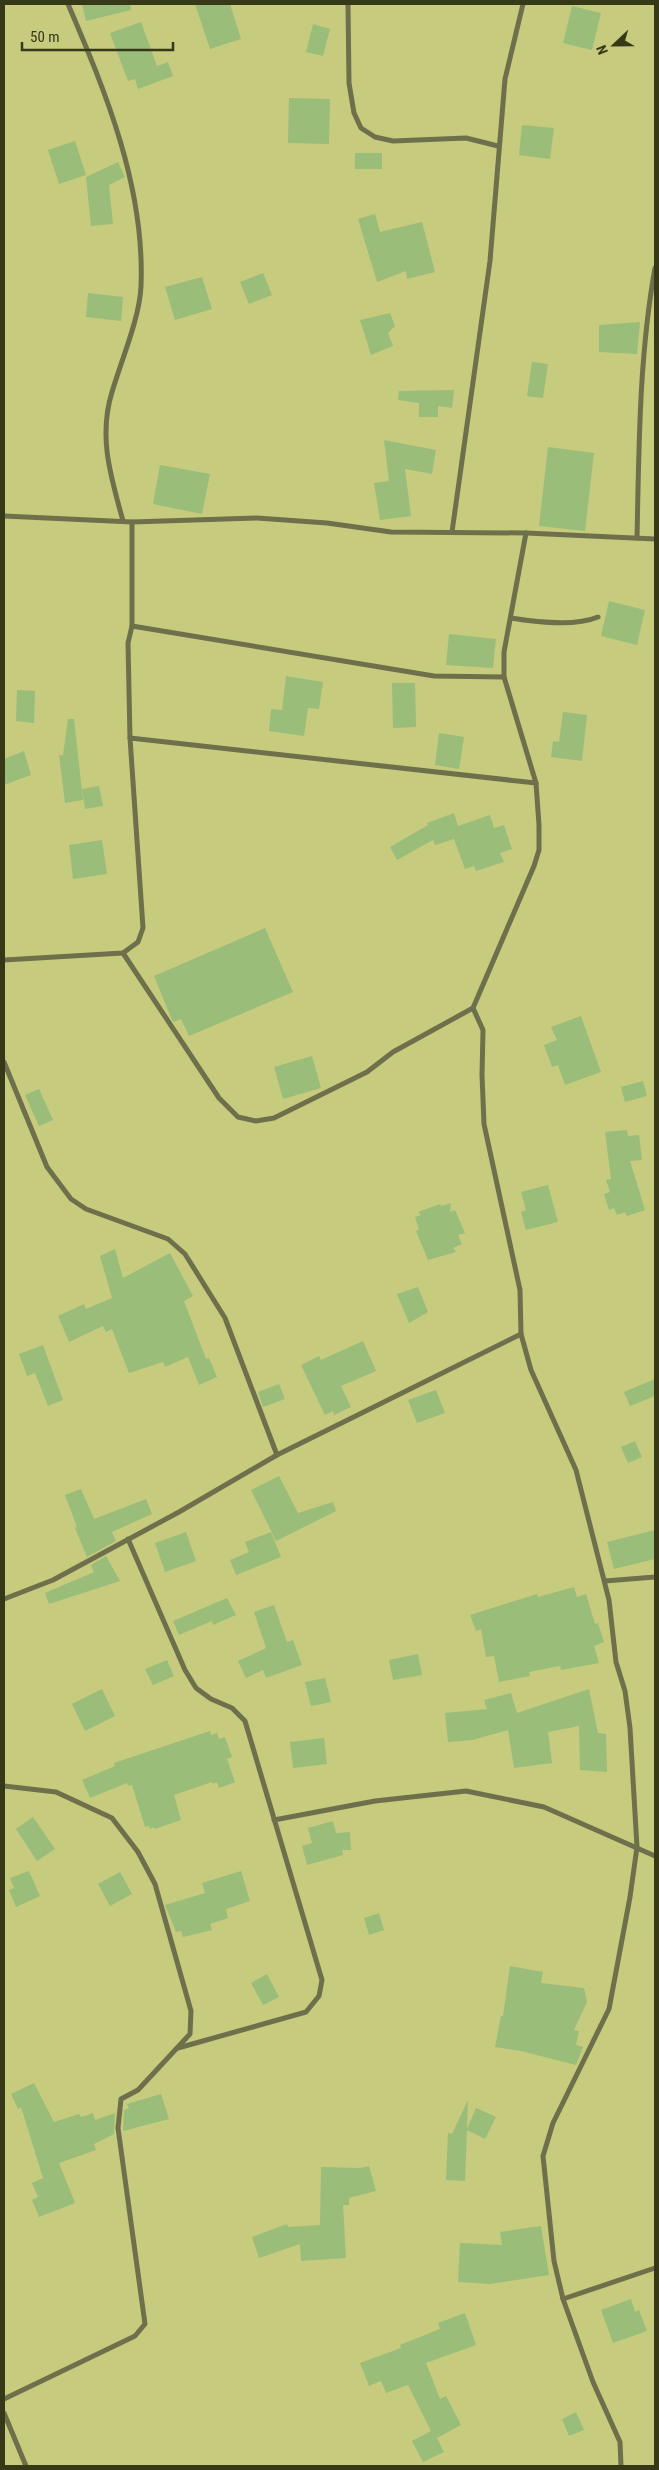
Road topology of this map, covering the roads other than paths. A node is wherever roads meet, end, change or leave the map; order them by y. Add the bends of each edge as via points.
1 (68, 4) edge
2 (348, 4) edge
3 (524, 4) edge
4 (498, 146) junction
5 (655, 268) edge
6 (4, 516) edge
7 (123, 521) junction
8 (132, 522) junction
9 (452, 532) junction
10 (526, 533) junction
11 (637, 538) junction
12 (655, 538) edge
13 (598, 617) dead end
14 (511, 618) junction
15 (132, 626) junction
16 (504, 677) junction
17 (130, 738) junction
18 (536, 783) junction
19 (123, 953) junction
20 (4, 960) edge
21 (473, 1008) junction
22 (4, 1062) edge
23 (521, 1334) junction
24 (277, 1455) junction
25 (128, 1539) junction
26 (655, 1577) edge
27 (606, 1581) junction
28 (4, 1599) edge
29 (6, 1786) edge
30 (4, 1792) edge
31 (274, 1820) junction
32 (637, 1847) junction
33 (655, 1856) edge
34 (178, 2048) junction
35 (655, 2268) edge
36 (563, 2299) junction
37 (4, 2399) edge
38 (4, 2413) edge
39 (26, 2466) edge
40 (620, 2466) edge

1 - 7 street via 98,73 134,190 138,223 141,288 111,393 106,424 105,450 109,473
2 - 4 street via 349,83 354,113 361,128 375,137 393,141 466,138
3 - 4 street via 505,79
4 - 9 street via 490,261
5 - 11 street via 640,403
6 - 7 street
7 - 8 street
8 - 9 street via 257,518 391,532
8 - 15 street
9 - 10 street
10 - 11 street
10 - 14 street
11 - 12 street
13 - 14 street via 579,623
14 - 16 street via 504,652
15 - 16 street via 434,676
15 - 17 street via 128,643
16 - 18 street
17 - 18 street
17 - 19 street via 143,928 138,942
18 - 21 street via 539,850
19 - 20 street
19 - 21 street via 219,1098 238,1117 256,1121 296,1109 367,1072 393,1052
21 - 23 street via 483,1030 484,1124 520,1290
22 - 24 street via 47,1167 71,1198 86,1209 168,1240 185,1254 225,1318
23 - 24 street
23 - 27 street via 544,1403 576,1470
24 - 25 street
25 - 28 street via 53,1580
25 - 31 street via 185,1670 196,1688 232,1708 245,1722
26 - 27 street
27 - 32 street via 616,1662 625,1691 630,1728
29 - 30 street
29 - 34 street via 56,1792 112,1818 138,1852 155,1884 190,2011 190,2034
31 - 32 street via 375,1801 466,1791 544,1807
31 - 34 street via 322,1980 319,1996 306,2012
32 - 33 street
32 - 36 street via 608,2009 553,2123 543,2156 554,2261
34 - 37 street via 138,2090 121,2099 118,2128 145,2324 135,2336
35 - 36 street
36 - 40 street via 593,2382 620,2442
38 - 39 street

